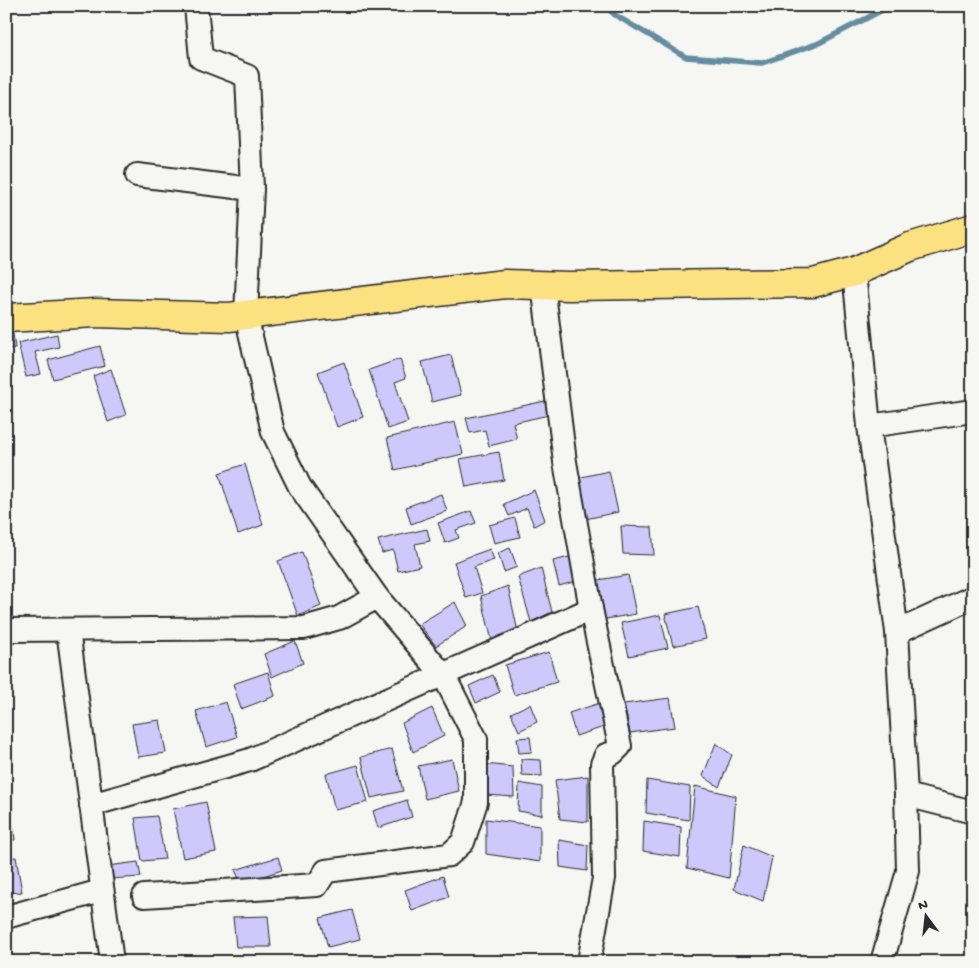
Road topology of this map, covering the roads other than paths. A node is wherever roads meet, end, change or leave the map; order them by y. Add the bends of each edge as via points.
1 (196, 6) edge
2 (138, 175) dead end
3 (252, 189) junction
4 (973, 228) edge
5 (854, 272) junction
6 (543, 285) junction
7 (246, 315) junction
8 (6, 318) edge
9 (973, 411) edge
10 (870, 426) junction
11 (377, 597) junction
12 (973, 597) edge
13 (591, 609) junction
14 (6, 630) edge
15 (68, 630) junction
16 (897, 632) junction
17 (444, 676) junction
18 (906, 795) junction
19 (91, 805) junction
20 (973, 812) edge
21 (101, 891) junction
22 (144, 896) dead end
23 (6, 917) edge
24 (112, 962) edge
25 (588, 962) edge
26 (882, 962) edge

1 - 3 street via 201,58 247,76
2 - 3 street
3 - 7 street
4 - 5 main road via 910,247
5 - 6 main road via 813,283
5 - 10 street
6 - 7 main road via 505,284
6 - 13 street via 565,462
7 - 8 main road via 96,313
7 - 11 street via 272,432 300,487
9 - 10 street
10 - 16 street
11 - 15 street via 339,618 304,628
11 - 17 street
12 - 16 street
13 - 17 street
13 - 25 street via 620,746 606,756 602,764 604,878
14 - 15 street
15 - 19 street
16 - 18 street
17 - 19 street via 250,760
17 - 22 street via 476,739 476,802 463,842 448,855 326,872 317,885
18 - 20 street
18 - 26 street via 908,871
19 - 21 street
21 - 23 street
21 - 24 street

